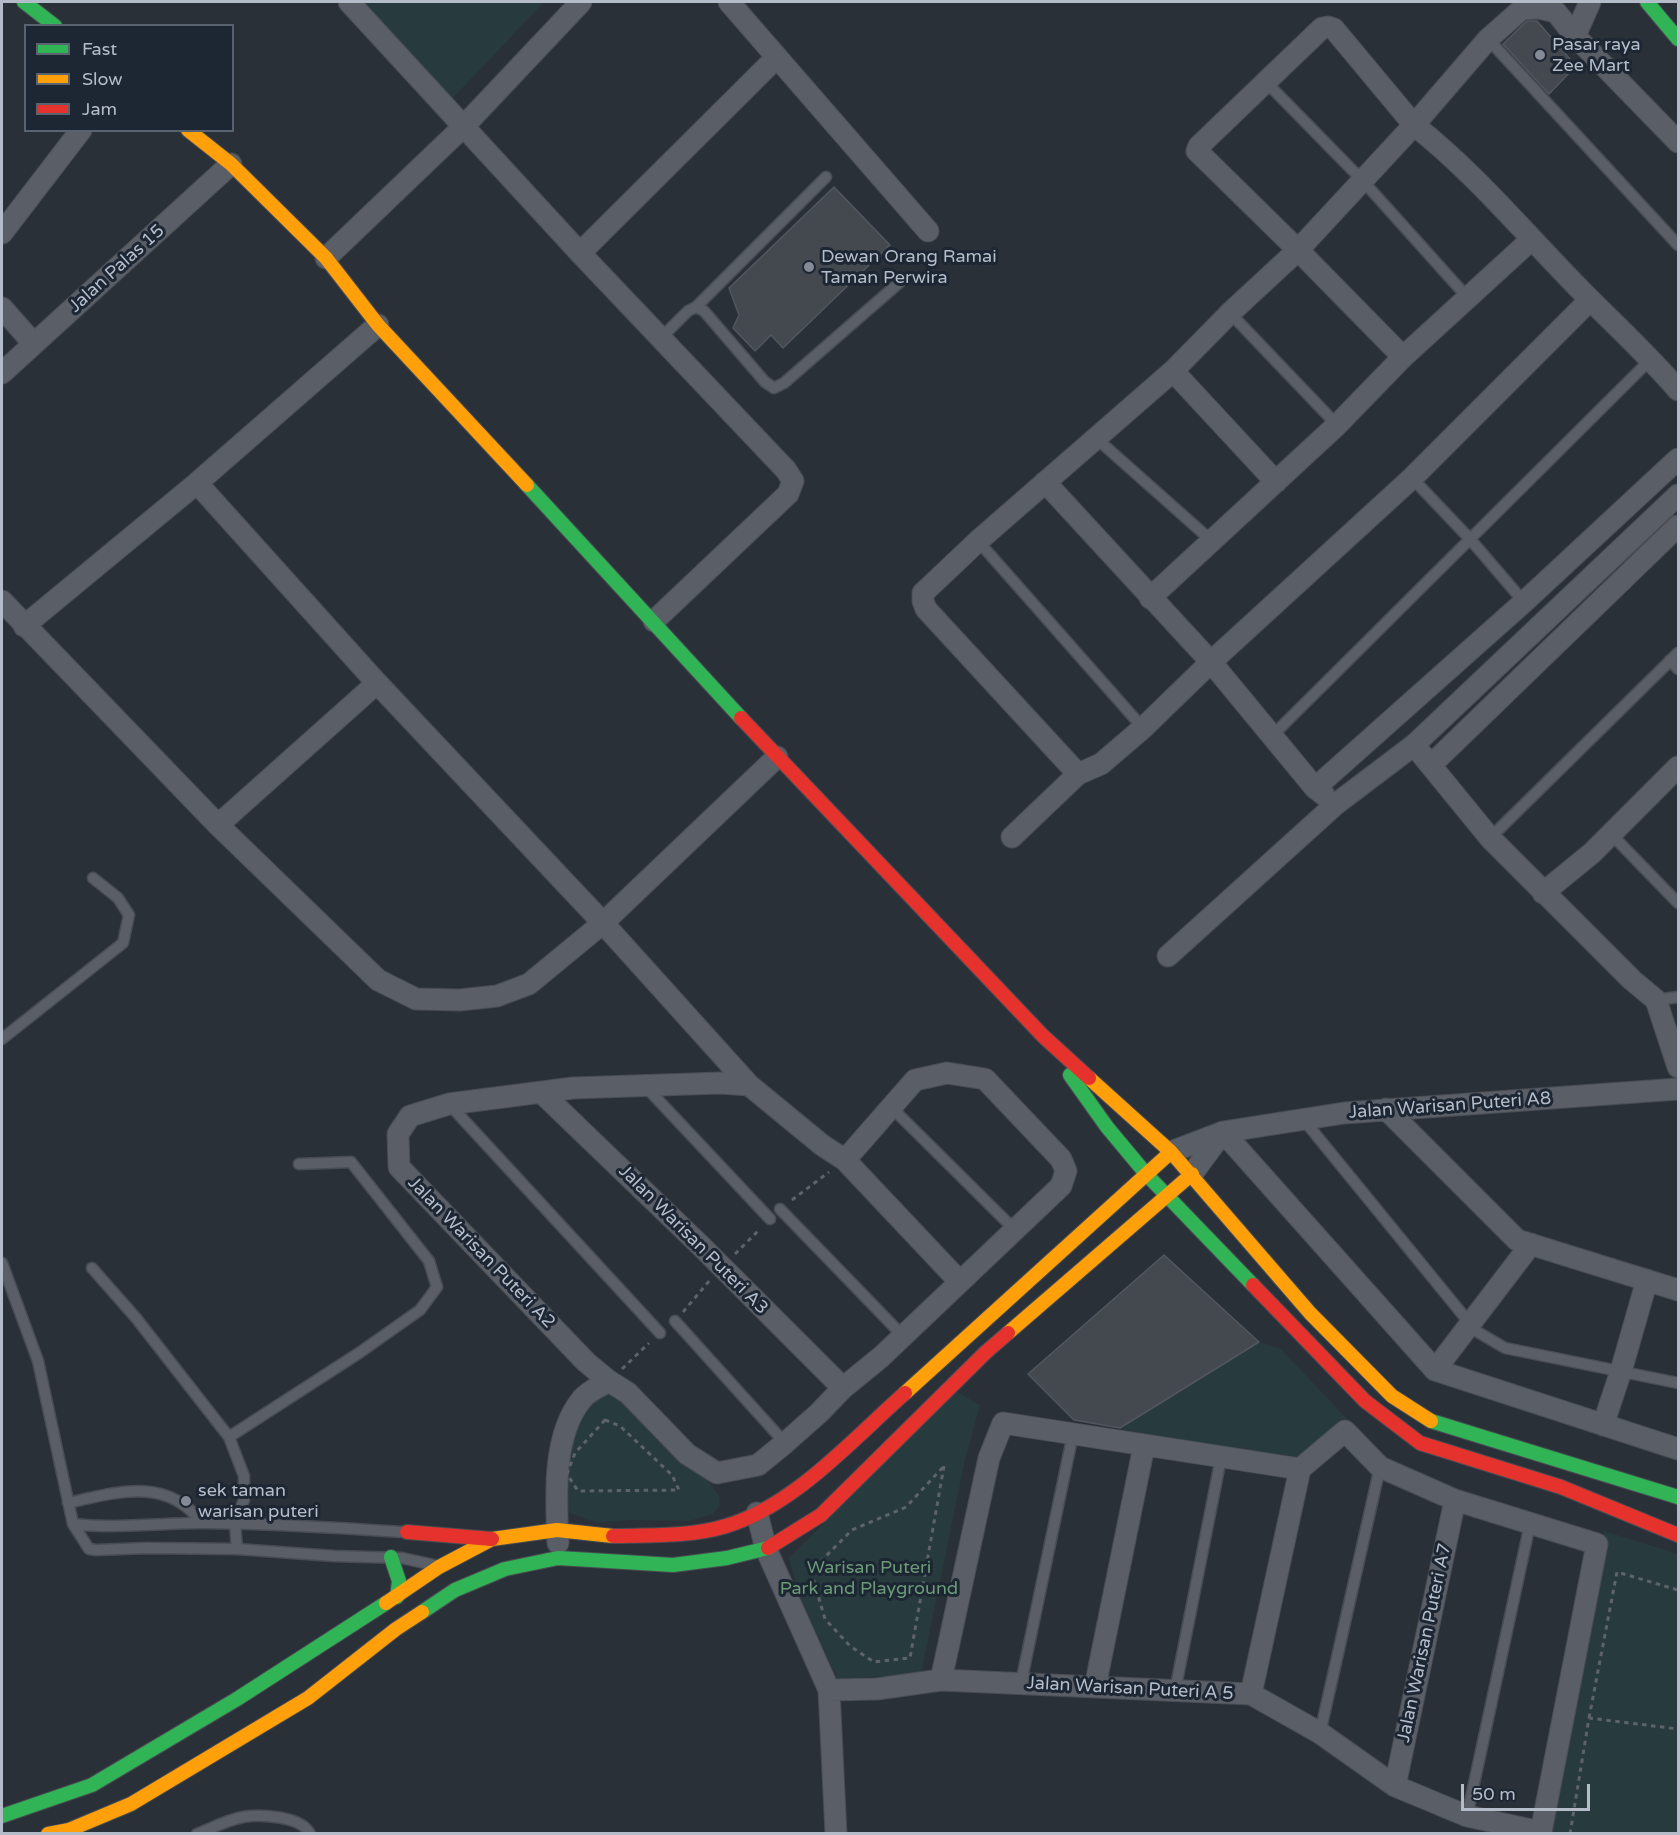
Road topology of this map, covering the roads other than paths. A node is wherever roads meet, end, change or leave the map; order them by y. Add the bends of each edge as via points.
1 (24, 2) edge
2 (350, 2) edge
3 (581, 2) edge
4 (729, 2) edge
5 (1590, 2) edge
6 (1647, 2) edge
7 (52, 24) edge
8 (1575, 36) junction
9 (1488, 39) junction
10 (1678, 39) edge
11 (777, 57) junction
12 (1266, 82) junction
13 (1414, 125) junction
14 (464, 126) junction
15 (79, 132) edge
16 (191, 132) edge
17 (1678, 142) edge
18 (231, 164) junction
19 (826, 177) dead end
20 (1363, 181) junction
21 (928, 231) dead end
22 (2, 233) edge
23 (1532, 240) junction
24 (1678, 245) edge
25 (1298, 250) junction
26 (580, 253) junction
27 (326, 258) junction
28 (900, 282) dead end
29 (1468, 298) junction
30 (1590, 300) junction
31 (696, 307) junction
32 (2, 308) edge
33 (1230, 313) junction
34 (378, 325) junction
35 (661, 338) junction
36 (34, 344) junction
37 (1403, 357) junction
38 (1651, 358) junction
39 (1173, 371) junction
40 (2, 373) edge
41 (1678, 390) edge
42 (1337, 425) junction
43 (1097, 439) junction
44 (1678, 459) edge
45 (1412, 478) junction
46 (1045, 482) junction
47 (1276, 482) junction
48 (196, 483) junction
49 (1678, 495) edge
50 (1678, 526) edge
51 (1470, 539) junction
52 (978, 541) junction
53 (1212, 542) junction
54 (1150, 598) junction
55 (2, 601) edge
56 (1524, 602) junction
57 (654, 621) junction
58 (24, 626) junction
59 (1674, 656) edge
60 (1211, 662) junction
61 (1678, 669) edge
62 (376, 683) junction
63 (1143, 728) junction
64 (1272, 736) junction
65 (1414, 745) junction
66 (777, 757) junction
67 (1431, 765) junction
68 (1677, 770) edge
69 (1078, 774) junction
70 (1315, 788) junction
71 (1336, 804) junction
72 (218, 825) junction
73 (1611, 834) junction
74 (1012, 837) dead end
75 (1490, 838) junction
76 (93, 878) dead end
77 (1543, 893) junction
78 (1678, 903) edge
79 (603, 923) junction
80 (1168, 956) dead end
81 (1678, 997) edge
82 (1656, 1000) junction
83 (1042, 1036) junction
84 (2, 1039) edge
85 (1678, 1067) edge
86 (749, 1085) junction
87 (645, 1086) junction
88 (1678, 1089) edge
89 (542, 1093) junction
90 (449, 1104) junction
91 (891, 1107) junction
92 (1386, 1109) junction
93 (1303, 1119) junction
94 (1223, 1132) junction
95 (1171, 1152) junction
96 (845, 1160) junction
97 (298, 1164) dead end
98 (1192, 1174) junction
99 (1148, 1175) junction
100 (1168, 1196) junction
101 (780, 1209) dead end
102 (770, 1219) dead end
103 (1015, 1230) junction
104 (1531, 1244) junction
105 (2, 1263) edge
106 (92, 1268) dead end
107 (1647, 1280) junction
108 (960, 1282) junction
109 (1678, 1290) edge
110 (675, 1321) road end
111 (1470, 1324) junction
112 (660, 1333) road end
113 (902, 1335) junction
114 (1435, 1370) junction
115 (1621, 1371) junction
116 (609, 1381) junction
117 (1678, 1383) edge
118 (843, 1388) junction
119 (1603, 1425) junction
120 (1073, 1434) junction
121 (230, 1437) junction
122 (784, 1443) junction
123 (1144, 1446) junction
124 (1678, 1449) edge
125 (1221, 1458) junction
126 (1380, 1467) junction
127 (1300, 1469) junction
128 (1678, 1497) edge
129 (1455, 1500) junction
130 (68, 1503) junction
131 (757, 1513) junction
132 (202, 1523) junction
133 (235, 1523) junction
134 (73, 1524) junction
135 (1530, 1524) junction
136 (557, 1530) junction
137 (407, 1532) junction
138 (1678, 1535) edge
139 (492, 1539) junction
140 (440, 1547) dead end
141 (237, 1549) junction
142 (766, 1549) junction
143 (391, 1557) junction
144 (558, 1558) junction
145 (439, 1567) junction
146 (473, 1582) junction
147 (397, 1597) junction
148 (941, 1680) junction
149 (1021, 1683) junction
150 (1095, 1687) junction
151 (829, 1690) junction
152 (1175, 1691) junction
153 (1251, 1694) junction
154 (1320, 1733) junction
155 (1395, 1786) junction
156 (2, 1816) edge
157 (1467, 1816) junction
158 (70, 1832) edge
159 (1541, 1832) edge
160 (48, 1833) edge
161 (197, 1833) edge
162 (310, 1833) edge
163 (836, 1833) edge

1 - 7 street
2 - 14 street
3 - 14 street
4 - 11 street
5 - 8 street
6 - 10 street
8 - 9 street via 1556,12 1522,9
8 - 17 street
9 - 13 street
9 - 24 lane
11 - 21 street
11 - 26 street
12 - 13 street via 1322,28 1328,27
12 - 20 lane
12 - 25 street via 1197,151
13 - 20 street
13 - 23 street via 1446,150
14 - 26 street
14 - 27 street
15 - 22 street
16 - 18 street
18 - 27 street
18 - 36 street, Jalan Palas 15
19 - 31 lane
20 - 25 street
20 - 29 lane
23 - 29 street
23 - 30 street
25 - 33 street
25 - 37 street
26 - 35 street
27 - 34 street
28 - 31 lane via 774,388
29 - 37 street
30 - 38 street
30 - 45 street
31 - 35 lane
32 - 36 street
33 - 39 street
33 - 42 lane
34 - 48 street
34 - 57 street
35 - 57 street via 793,481 788,494
36 - 40 street, Jalan Palas 15
37 - 42 street
38 - 41 street
38 - 51 lane
39 - 43 street
39 - 47 street
42 - 47 street
43 - 46 street
43 - 53 lane
44 - 56 street
45 - 51 lane
45 - 60 street
46 - 52 street
46 - 54 street
47 - 53 street
48 - 58 street
48 - 62 street
49 - 65 street
50 - 67 street
51 - 56 lane
51 - 64 lane
52 - 63 lane
52 - 69 street via 923,593 926,609
53 - 54 street
54 - 60 street
55 - 58 street
56 - 70 street
57 - 66 street
58 - 72 street
59 - 61 lane
59 - 75 lane
60 - 63 street
60 - 64 street
62 - 72 street
62 - 79 street
63 - 69 street via 1101,764
64 - 70 street
65 - 67 street
65 - 71 street
66 - 79 street
66 - 83 street
67 - 75 street
68 - 73 street
69 - 74 street
70 - 71 street
71 - 80 street
72 - 79 street via 378,980 416,999 497,996 529,984
73 - 77 street
73 - 78 lane
75 - 77 street
76 - 84 lane via 118,898 129,915 123,943
77 - 82 street
79 - 86 street
81 - 82 lane
82 - 85 street
83 - 95 street
83 - 99 street via 1107,1127
86 - 87 street
86 - 96 street
87 - 89 street
87 - 102 lane
88 - 92 street, Jalan Warisan Puteri A8
89 - 90 street
89 - 118 street, Jalan Warisan Puteri A3
90 - 112 lane
90 - 116 street, Jalan Warisan Puteri A2 via 410,1116 398,1134 399,1167 586,1362
91 - 96 street
91 - 103 lane
91 - 103 street, Jalan Warisan Puteri A2 via 915,1080 946,1073 985,1079 1061,1159 1066,1171 1061,1186
92 - 93 street, Jalan Warisan Puteri A8
92 - 104 street via 1517,1240
93 - 94 street, Jalan Warisan Puteri A8
93 - 111 lane
94 - 95 street, Jalan Warisan Puteri A8
94 - 98 street
94 - 114 street
95 - 98 street
95 - 99 street
96 - 108 street
97 - 121 lane via 351,1162 429,1261 437,1287 420,1310
98 - 100 street
98 - 128 street via 1310,1313 1392,1396 1432,1422
99 - 100 street
99 - 131 street via 798,1489
100 - 138 street via 1365,1401 1420,1443 1561,1487
100 - 142 street via 986,1352 821,1515
101 - 113 lane
103 - 108 street, Jalan Warisan Puteri A2
104 - 107 street
104 - 111 street
105 - 130 lane via 38,1361
106 - 121 lane
107 - 109 street
107 - 115 street
108 - 113 street, Jalan Warisan Puteri A2
110 - 122 lane
111 - 114 street
111 - 115 lane via 1505,1348
113 - 118 street, Jalan Warisan Puteri A2
114 - 119 street
115 - 117 lane
115 - 119 street
116 - 122 street, Jalan Warisan Puteri A2 via 628,1392 687,1454 717,1473 758,1465
116 - 136 street via 583,1397 564,1429
118 - 122 street, Jalan Warisan Puteri A2
119 - 124 street
120 - 123 street
120 - 148 street via 1002,1423 989,1458
120 - 149 lane
121 - 133 lane via 244,1476 244,1500
123 - 125 street
123 - 150 street
125 - 127 street
125 - 152 lane
126 - 127 street via 1345,1431
126 - 129 street
126 - 154 lane
127 - 153 street
129 - 135 street
129 - 155 street, Jalan Warisan Puteri A7
130 - 132 lane via 137,1490 167,1494 192,1510
130 - 134 lane
131 - 136 street via 726,1526 670,1535 607,1536
131 - 142 street
132 - 133 lane
132 - 134 lane via 113,1527
133 - 137 lane
133 - 141 lane
134 - 141 lane via 89,1549
135 - 157 lane
135 - 159 street via 1597,1544
136 - 139 street
136 - 144 street
137 - 139 street
137 - 140 lane
139 - 145 street via 457,1553
141 - 143 lane
142 - 144 street via 673,1565
142 - 151 street
143 - 145 lane
143 - 147 street via 399,1581
144 - 146 street via 505,1569
145 - 146 lane
145 - 147 street
146 - 158 street via 396,1629 308,1698 131,1804
147 - 156 street via 92,1785
148 - 149 street, Jalan Warisan Puteri A 5
148 - 151 street, Jalan Warisan Puteri A 5 via 877,1689
149 - 150 street, Jalan Warisan Puteri A 5
150 - 152 street, Jalan Warisan Puteri A 5
151 - 163 street
152 - 153 street, Jalan Warisan Puteri A 5
153 - 154 street, Jalan Warisan Puteri A 5
154 - 155 street, Jalan Warisan Puteri A 5
155 - 157 street, Jalan Warisan Puteri A 5
157 - 159 street, Jalan Warisan Puteri A 5
158 - 160 street
161 - 162 lane via 244,1817 275,1816 289,1819

